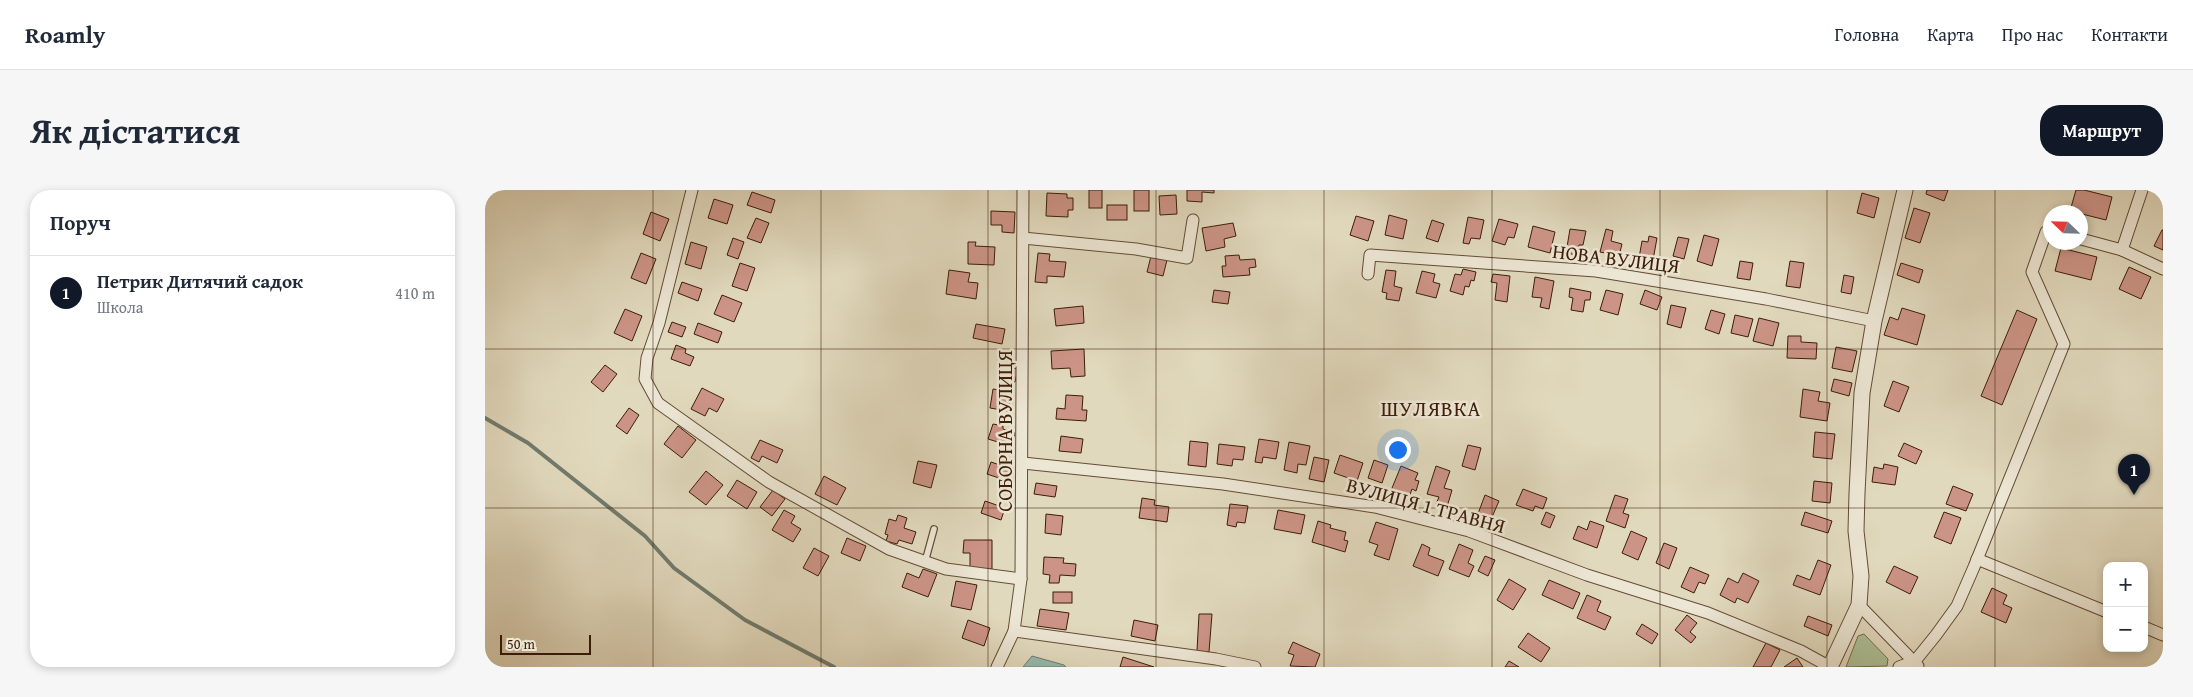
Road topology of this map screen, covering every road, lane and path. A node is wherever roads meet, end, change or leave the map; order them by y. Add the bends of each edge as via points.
1 (692, 190) edge
2 (1023, 190) edge
3 (1905, 190) edge
4 (2142, 190) edge
5 (1193, 220) dead end
6 (1023, 238) junction
7 (2088, 242) edge
8 (2043, 244) edge
9 (2122, 250) junction
10 (2163, 269) edge
11 (1368, 274) dead end
12 (1874, 321) junction
13 (1023, 464) junction
14 (934, 529) dead end
15 (1977, 559) junction
16 (925, 562) junction
17 (1021, 579) junction
18 (1859, 605) junction
19 (2103, 610) edge
20 (2148, 629) edge
21 (1014, 631) junction
22 (2163, 635) edge
23 (1917, 664) edge
24 (997, 667) edge
25 (1255, 667) edge
26 (1830, 667) edge
27 (1899, 667) edge

1 - 16 street via 659,323 647,358 645,379 658,403 769,482 889,549
2 - 6 street, СОБОРНА ВУЛИЦЯ
3 - 12 street
4 - 9 street
5 - 6 street via 1187,258 1136,249
6 - 13 street, СОБОРНА ВУЛИЦЯ
7 - 9 street
8 - 15 street via 2032,272 2064,344
9 - 10 street
11 - 12 street, НОВА ВУЛИЦЯ via 1370,256 1596,271
12 - 18 street via 1862,393 1856,531 1861,576
13 - 17 street, СОБОРНА ВУЛИЦЯ
13 - 26 street, ВУЛИЦЯ 1 ТРАВНЯ via 1223,484 1310,497 1393,512 1469,531 1587,575 1708,612 1801,651
14 - 16 lane
15 - 19 street
15 - 23 street via 1957,606
16 - 17 street via 945,569
17 - 21 street, СОБОРНА ВУЛИЦЯ
18 - 23 street
18 - 26 street
20 - 22 street
21 - 24 street, СОБОРНА ВУЛИЦЯ
21 - 25 street
23 - 27 street

